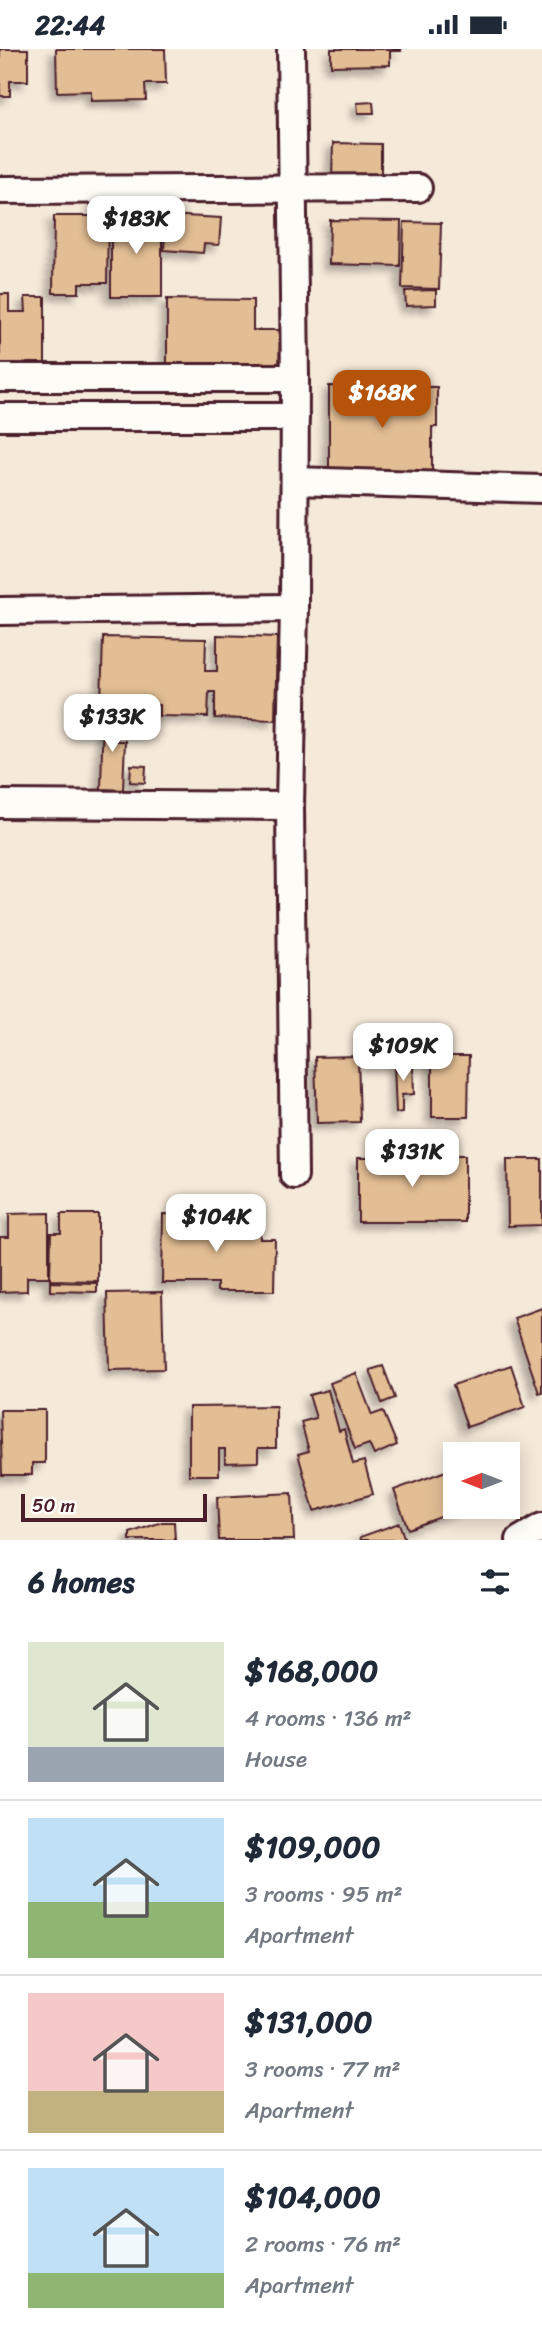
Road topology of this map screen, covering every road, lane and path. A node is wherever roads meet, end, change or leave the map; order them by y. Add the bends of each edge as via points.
1 (290, 49) edge
2 (418, 188) dead end
3 (293, 189) junction
4 (0, 190) edge
5 (0, 378) edge
6 (295, 378) junction
7 (0, 417) edge
8 (295, 417) junction
9 (295, 481) junction
10 (542, 489) edge
11 (295, 608) junction
12 (0, 611) edge
13 (0, 804) edge
14 (290, 806) junction
15 (295, 1175) dead end
16 (542, 1527) edge
17 (520, 1540) edge

1 - 3 street
2 - 3 street
3 - 4 street
3 - 6 street
5 - 6 street
6 - 8 street
7 - 8 street
8 - 9 street
9 - 10 street
9 - 11 street
11 - 12 street
11 - 14 street
13 - 14 street
14 - 15 street
16 - 17 street

